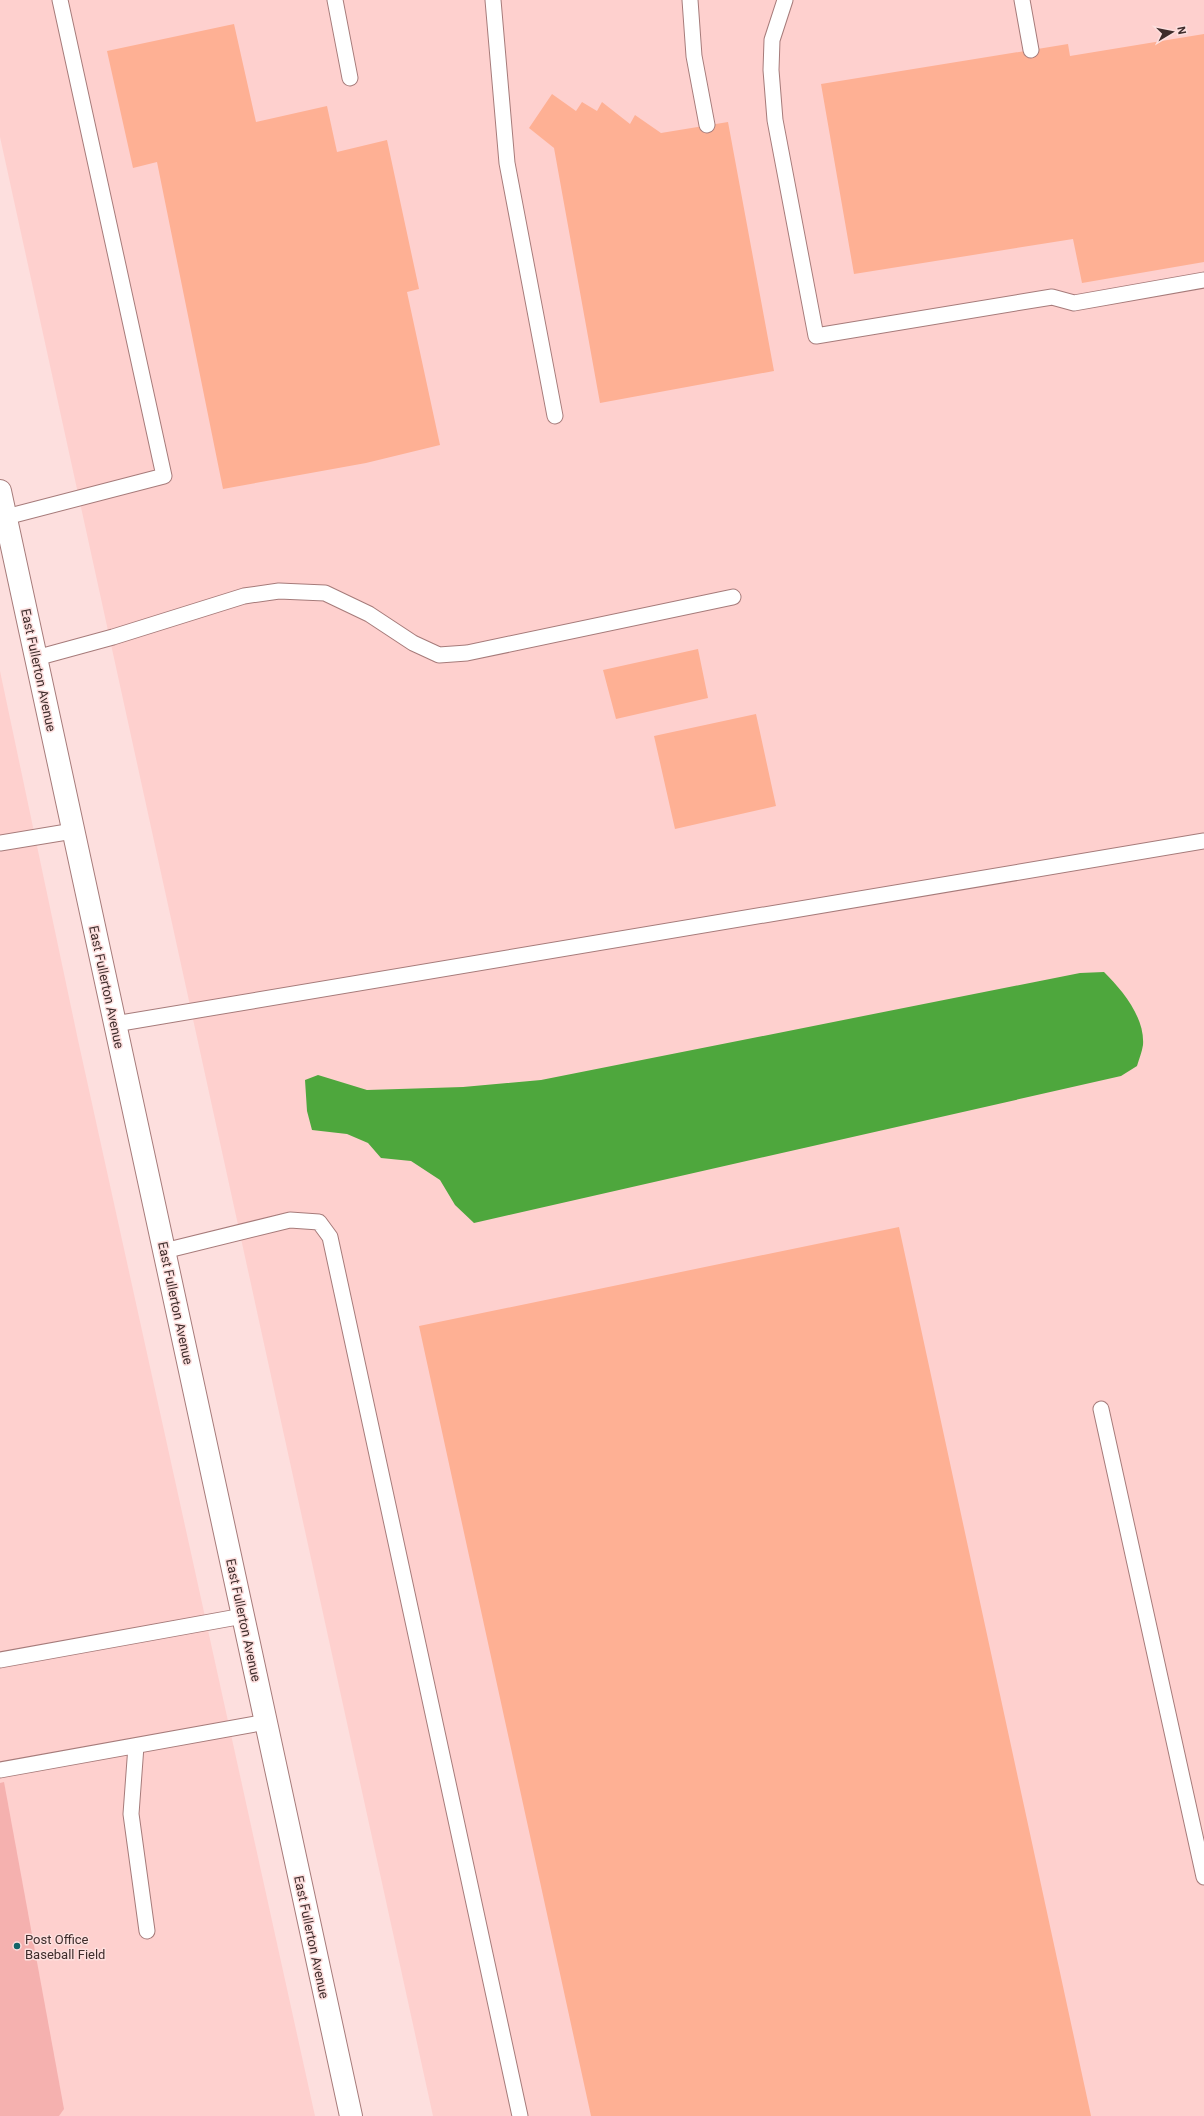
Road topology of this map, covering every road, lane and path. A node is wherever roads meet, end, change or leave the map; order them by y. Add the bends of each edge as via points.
1 (60, 0) edge
2 (335, 0) edge
3 (493, 0) edge
4 (690, 0) edge
5 (785, 0) edge
6 (1022, 0) edge
7 (1031, 50) dead end
8 (350, 78) dead end
9 (707, 125) dead end
10 (1204, 280) edge
11 (555, 416) dead end
12 (0, 491) edge
13 (6, 517) junction
14 (733, 597) dead end
15 (36, 658) junction
16 (73, 831) junction
17 (1204, 841) edge
18 (0, 843) edge
19 (115, 1024) junction
20 (164, 1251) junction
21 (1101, 1409) dead end
22 (243, 1616) junction
23 (0, 1660) edge
24 (266, 1722) junction
25 (136, 1746) junction
26 (0, 1770) edge
27 (1204, 1877) edge
28 (147, 1931) dead end
29 (351, 2116) edge
30 (520, 2116) edge

1 - 13 lane via 164,476
2 - 8 lane
3 - 11 lane via 507,163
4 - 9 lane via 694,56
5 - 10 lane via 772,40 771,70 775,120 816,336 1052,297 1074,303
6 - 7 lane
12 - 13 street, East Fullerton Avenue
13 - 15 street, East Fullerton Avenue
14 - 15 lane via 467,653 439,655 413,643 369,614 325,593 279,591 244,596
15 - 16 street, East Fullerton Avenue
16 - 18 lane
16 - 19 street, East Fullerton Avenue
17 - 19 lane
19 - 20 street, East Fullerton Avenue
20 - 22 street, East Fullerton Avenue
20 - 30 lane via 290,1220 319,1222 330,1237
21 - 27 lane
22 - 23 lane
22 - 24 street, East Fullerton Avenue
24 - 25 lane
24 - 29 street, East Fullerton Avenue
25 - 26 lane
25 - 28 lane via 131,1814

